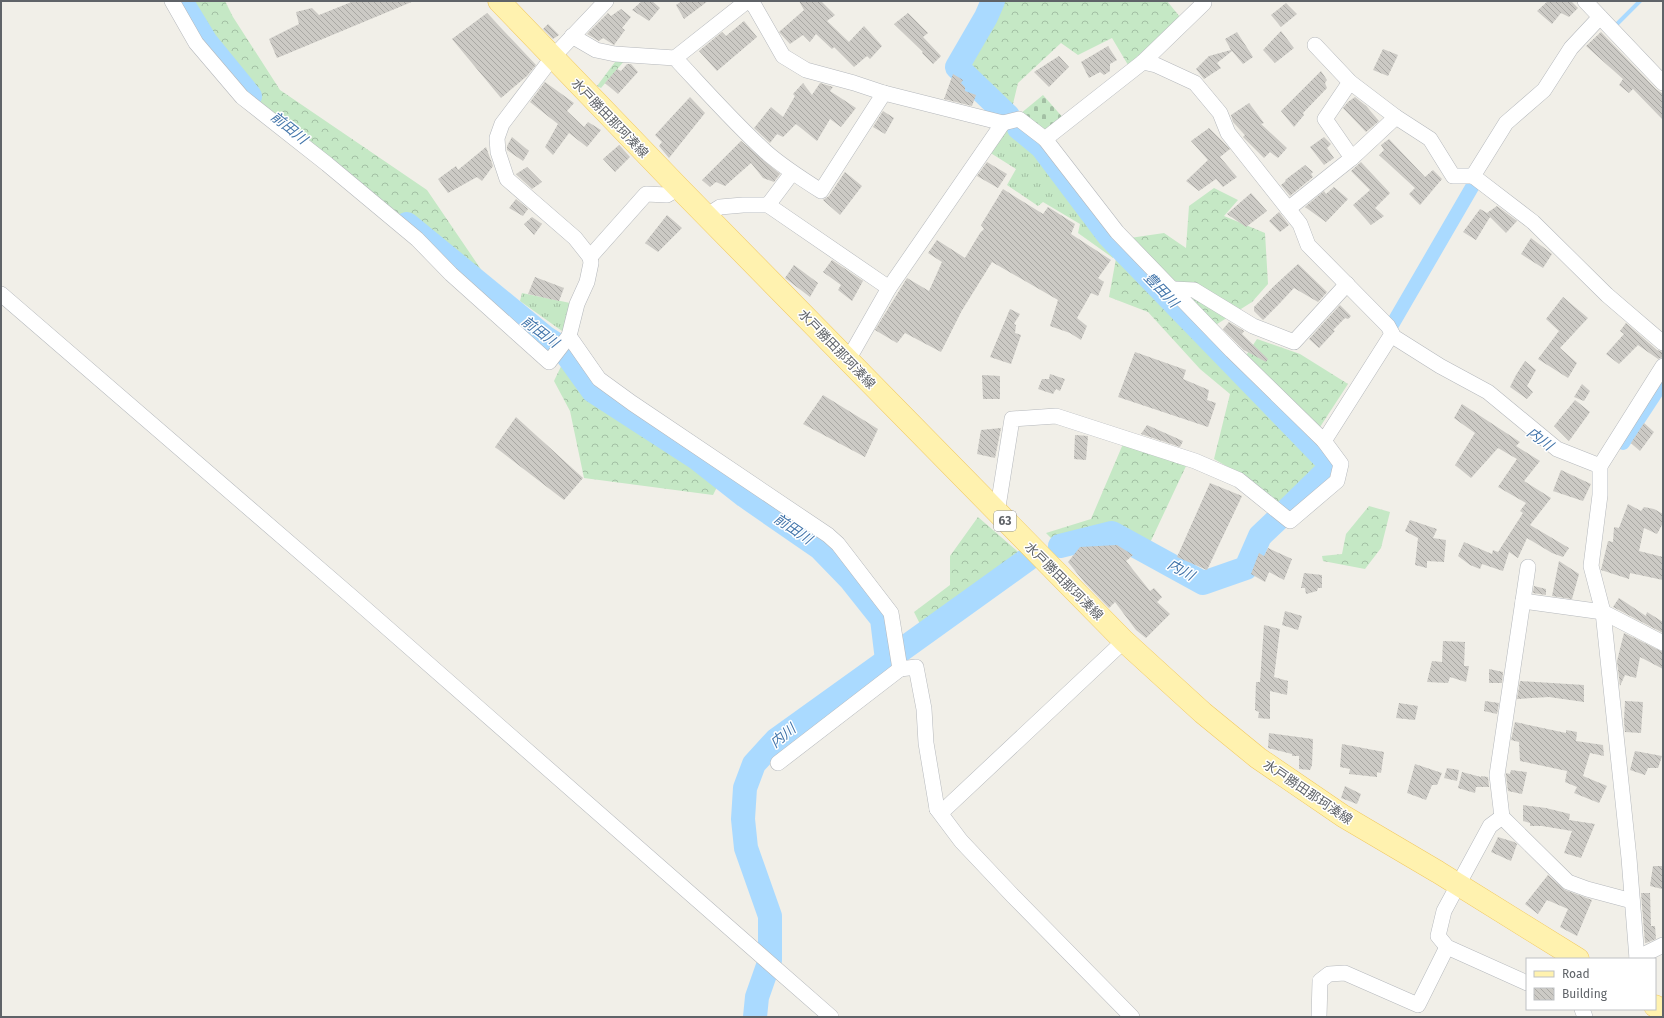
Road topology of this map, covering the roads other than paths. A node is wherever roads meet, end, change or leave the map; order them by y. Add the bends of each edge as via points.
1 (172, 1) edge
2 (499, 1) edge
3 (606, 1) edge
4 (1585, 1) edge
5 (753, 2) edge
6 (1204, 3) dead end
7 (1600, 17) junction
8 (572, 36) junction
9 (1315, 46) dead end
10 (552, 58) junction
11 (675, 58) junction
12 (1143, 62) junction
13 (1350, 82) junction
14 (1663, 83) edge
15 (884, 93) junction
16 (1396, 117) junction
17 (1003, 123) junction
18 (1045, 139) junction
19 (1352, 158) junction
20 (792, 173) junction
21 (1472, 176) junction
22 (679, 188) junction
23 (768, 205) junction
24 (1288, 209) junction
25 (706, 216) junction
26 (590, 257) junction
27 (1347, 284) junction
28 (889, 288) junction
29 (1173, 289) junction
30 (1, 294) edge
31 (1392, 334) junction
32 (569, 336) junction
33 (1663, 343) edge
34 (848, 360) junction
35 (1663, 366) edge
36 (1324, 440) junction
37 (1600, 466) junction
38 (997, 513) junction
39 (1528, 567) dead end
40 (1523, 601) junction
41 (1602, 612) junction
42 (1124, 642) junction
43 (1663, 643) edge
44 (899, 665) junction
45 (778, 763) dead end
46 (937, 809) junction
47 (1502, 817) junction
48 (1458, 885) junction
49 (1632, 901) junction
50 (1663, 945) edge
51 (1447, 947) junction
52 (1576, 958) edge
53 (1637, 958) edge
54 (1639, 958) edge
55 (1526, 983) edge
56 (831, 1017) edge
57 (1132, 1017) edge
58 (1319, 1017) edge

1 - 32 street via 196,43 242,97 417,239 450,274 549,362
2 - 10 main road, 水戸勝田那珂湊線 / 63
3 - 8 street
4 - 7 street
5 - 11 street
5 - 15 street via 783,56 806,70
6 - 12 street
7 - 14 street
7 - 21 street via 1571,48 1544,90 1506,123
8 - 10 street
8 - 11 street via 596,50 615,54
9 - 13 street
10 - 22 main road, 水戸勝田那珂湊線 / 63
10 - 26 street via 502,124 497,138 498,152 507,179 575,238
11 - 20 street via 740,127
12 - 18 street
12 - 24 street via 1156,65 1194,83 1220,113 1228,133
13 - 16 street
13 - 19 street via 1325,119
15 - 17 street
15 - 20 street via 821,191
16 - 19 street
16 - 21 street via 1430,139 1453,176
17 - 18 street via 1019,119
17 - 28 street
18 - 29 street via 1117,232
19 - 24 street
20 - 23 street
21 - 33 street via 1533,222 1607,295
22 - 25 main road, 水戸勝田那珂湊線 / 63
22 - 26 street via 667,195 646,194
23 - 25 street via 720,207
23 - 28 street
24 - 27 street via 1300,224 1308,245
25 - 34 main road, 水戸勝田那珂湊線 / 63
26 - 32 street via 587,282 577,304
27 - 29 street via 1294,342 1253,326 1194,290
27 - 31 street via 1388,326
28 - 34 street
29 - 36 street
30 - 56 street via 352,597
31 - 36 street
31 - 37 street via 1440,366 1488,392 1557,449
32 - 44 street via 599,379 838,544 891,613
34 - 38 main road, 水戸勝田那珂湊線 / 63
35 - 37 street
36 - 38 street via 1341,464 1337,481 1290,521 1239,480 1195,461 1056,416 1012,419
37 - 41 street via 1600,495 1591,566
38 - 42 main road, 水戸勝田那珂湊線 / 63
39 - 40 street
40 - 41 street
40 - 47 street via 1497,775
41 - 43 street
41 - 49 street
42 - 46 street via 945,809
42 - 48 main road, 水戸勝田那珂湊線 / 63 via 1258,758 1343,816
44 - 45 street
44 - 46 street via 916,668
46 - 57 street via 961,841
47 - 48 street via 1490,826
47 - 49 street via 1568,882 1587,890
48 - 51 street via 1444,911 1438,936
48 - 52 main road, 水戸勝田那珂湊線 / 63
49 - 53 street
50 - 54 street
51 - 55 street
51 - 58 street via 1418,1006 1345,973 1330,974 1320,981

